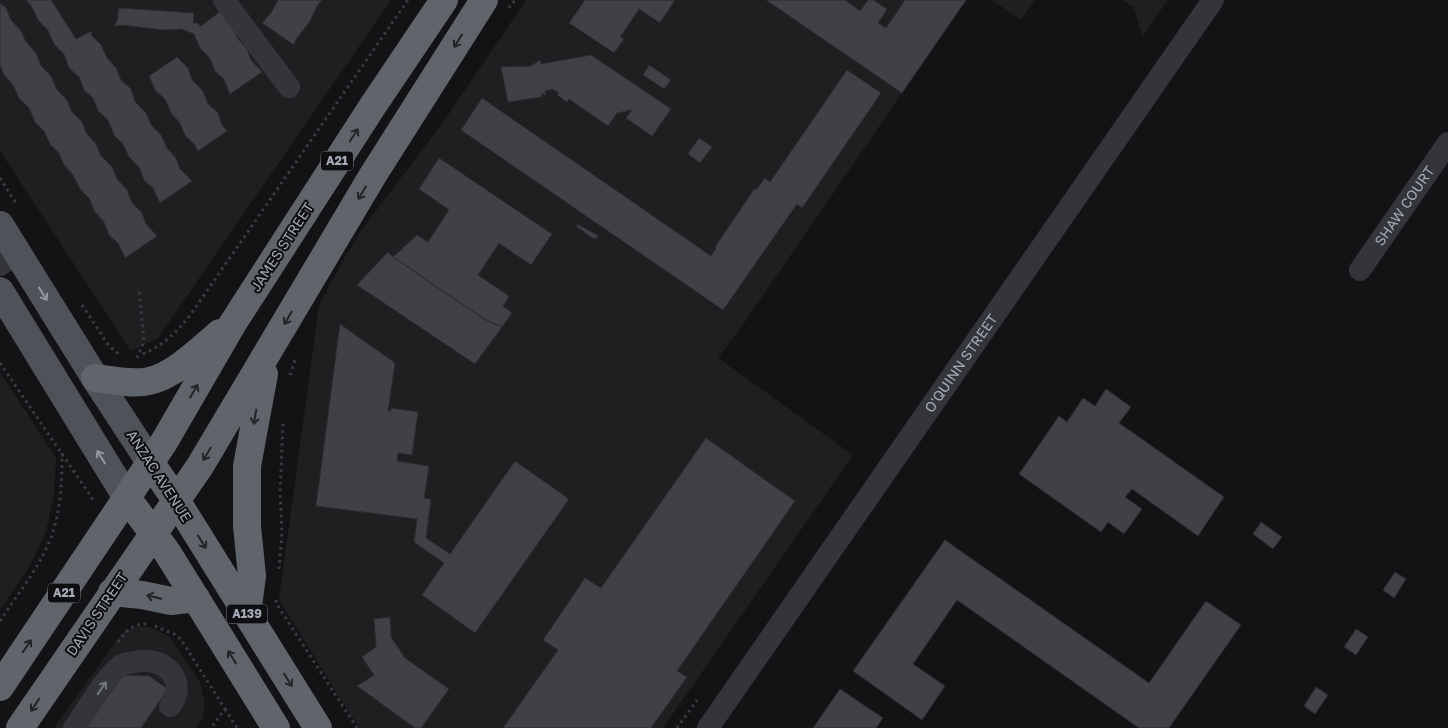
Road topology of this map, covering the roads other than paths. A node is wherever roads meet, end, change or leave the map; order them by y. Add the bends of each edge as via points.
1 (224, 0) edge
2 (444, 0) edge
3 (1213, 0) edge
4 (495, 7) edge
5 (289, 88) dead end
6 (1448, 143) edge
7 (11, 218) edge
8 (9, 259) edge
9 (1360, 270) dead end
10 (0, 291) edge
11 (233, 323) junction
12 (269, 352) junction
13 (95, 378) junction
14 (150, 462) junction
15 (127, 498) junction
16 (176, 500) junction
17 (153, 532) junction
18 (112, 592) junction
19 (196, 598) junction
20 (247, 614) junction
21 (0, 687) edge
22 (170, 706) dead end
23 (20, 728) edge
24 (74, 728) edge
25 (276, 728) edge
26 (318, 728) edge
27 (708, 728) edge

1 - 5 street
11 -> 2 highway, JAMES STREET / A21
3 - 27 street, O'QUINN STREET
4 -> 12 highway, A21 via 373,175
6 - 9 street, SHAW COURT
7 - 8 main road, ANZAC AVENUE
8 -> 13 main road, ANZAC AVENUE
15 -> 10 main road
11 - 13 highway via 158,379 148,382
14 -> 11 highway, JAMES STREET / A21
12 -> 16 highway, A21
12 -> 20 highway via 247,466 247,526 252,576
13 - 14 main road, ANZAC AVENUE
14 - 15 highway, JAMES STREET / A21
14 - 16 highway, ANZAC AVENUE / A139
15 - 17 highway, A139
21 -> 15 highway, A21
16 - 17 highway, DAVIS STREET / A21
16 -> 20 highway, ANZAC AVENUE / A139
17 - 18 highway, DAVIS STREET / A21
17 - 19 highway, A139
19 -> 18 highway via 171,601
18 -> 23 highway, DAVIS STREET / A21
25 -> 19 highway, A139
20 -> 26 highway, ANZAC AVENUE / A139
24 -> 22 street via 111,676 128,663 155,662 171,672 177,687 175,700

